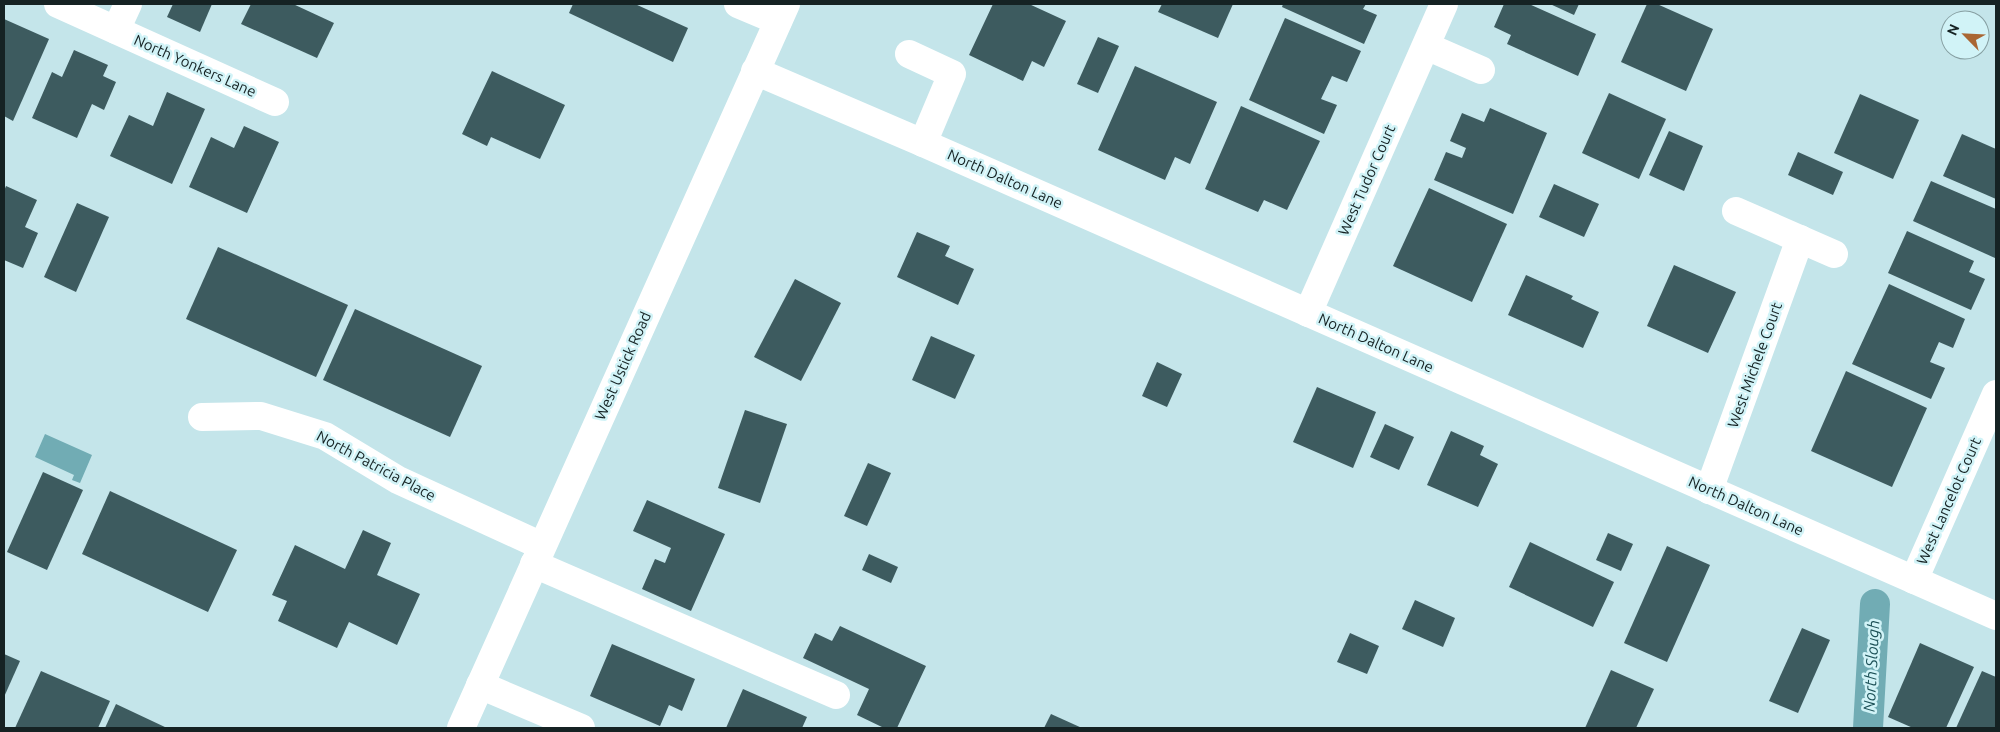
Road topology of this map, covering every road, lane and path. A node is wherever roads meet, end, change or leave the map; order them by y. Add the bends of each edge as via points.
1 (58, 4) edge
2 (128, 4) edge
3 (738, 4) edge
4 (1444, 4) edge
5 (782, 12) edge
6 (116, 30) junction
7 (1426, 46) junction
8 (909, 54) dead end
9 (1481, 70) dead end
10 (755, 71) junction
11 (275, 102) dead end
12 (923, 143) junction
13 (1736, 211) dead end
14 (1800, 239) junction
15 (1834, 254) dead end
16 (1308, 313) junction
17 (1996, 394) edge
18 (202, 417) dead end
19 (1709, 490) junction
20 (538, 555) junction
21 (1914, 580) junction
22 (1996, 616) edge
23 (480, 685) junction
24 (836, 695) dead end
25 (461, 728) edge
26 (581, 728) edge

1 - 6 street, North Yonkers Lane
2 - 6 street, North Yonkers Lane
3 - 5 street
4 - 7 street, West Tudor Court
5 - 10 street, West Ustick Road
6 - 11 street, North Yonkers Lane
7 - 9 street
7 - 16 street, West Tudor Court
8 - 12 street via 952,74
10 - 12 street, North Dalton Lane
10 - 20 street, West Ustick Road
12 - 16 street, North Dalton Lane
13 - 14 street
14 - 15 street
14 - 19 street, West Michele Court
16 - 19 street, North Dalton Lane
17 - 21 street, West Lancelot Court
18 - 20 street, North Patricia Place via 261,416 325,436 398,480
19 - 21 street, North Dalton Lane
20 - 23 street, West Ustick Road
20 - 24 street, North Patricia Place
21 - 22 street, North Dalton Lane
23 - 25 street, West Ustick Road
23 - 26 street

